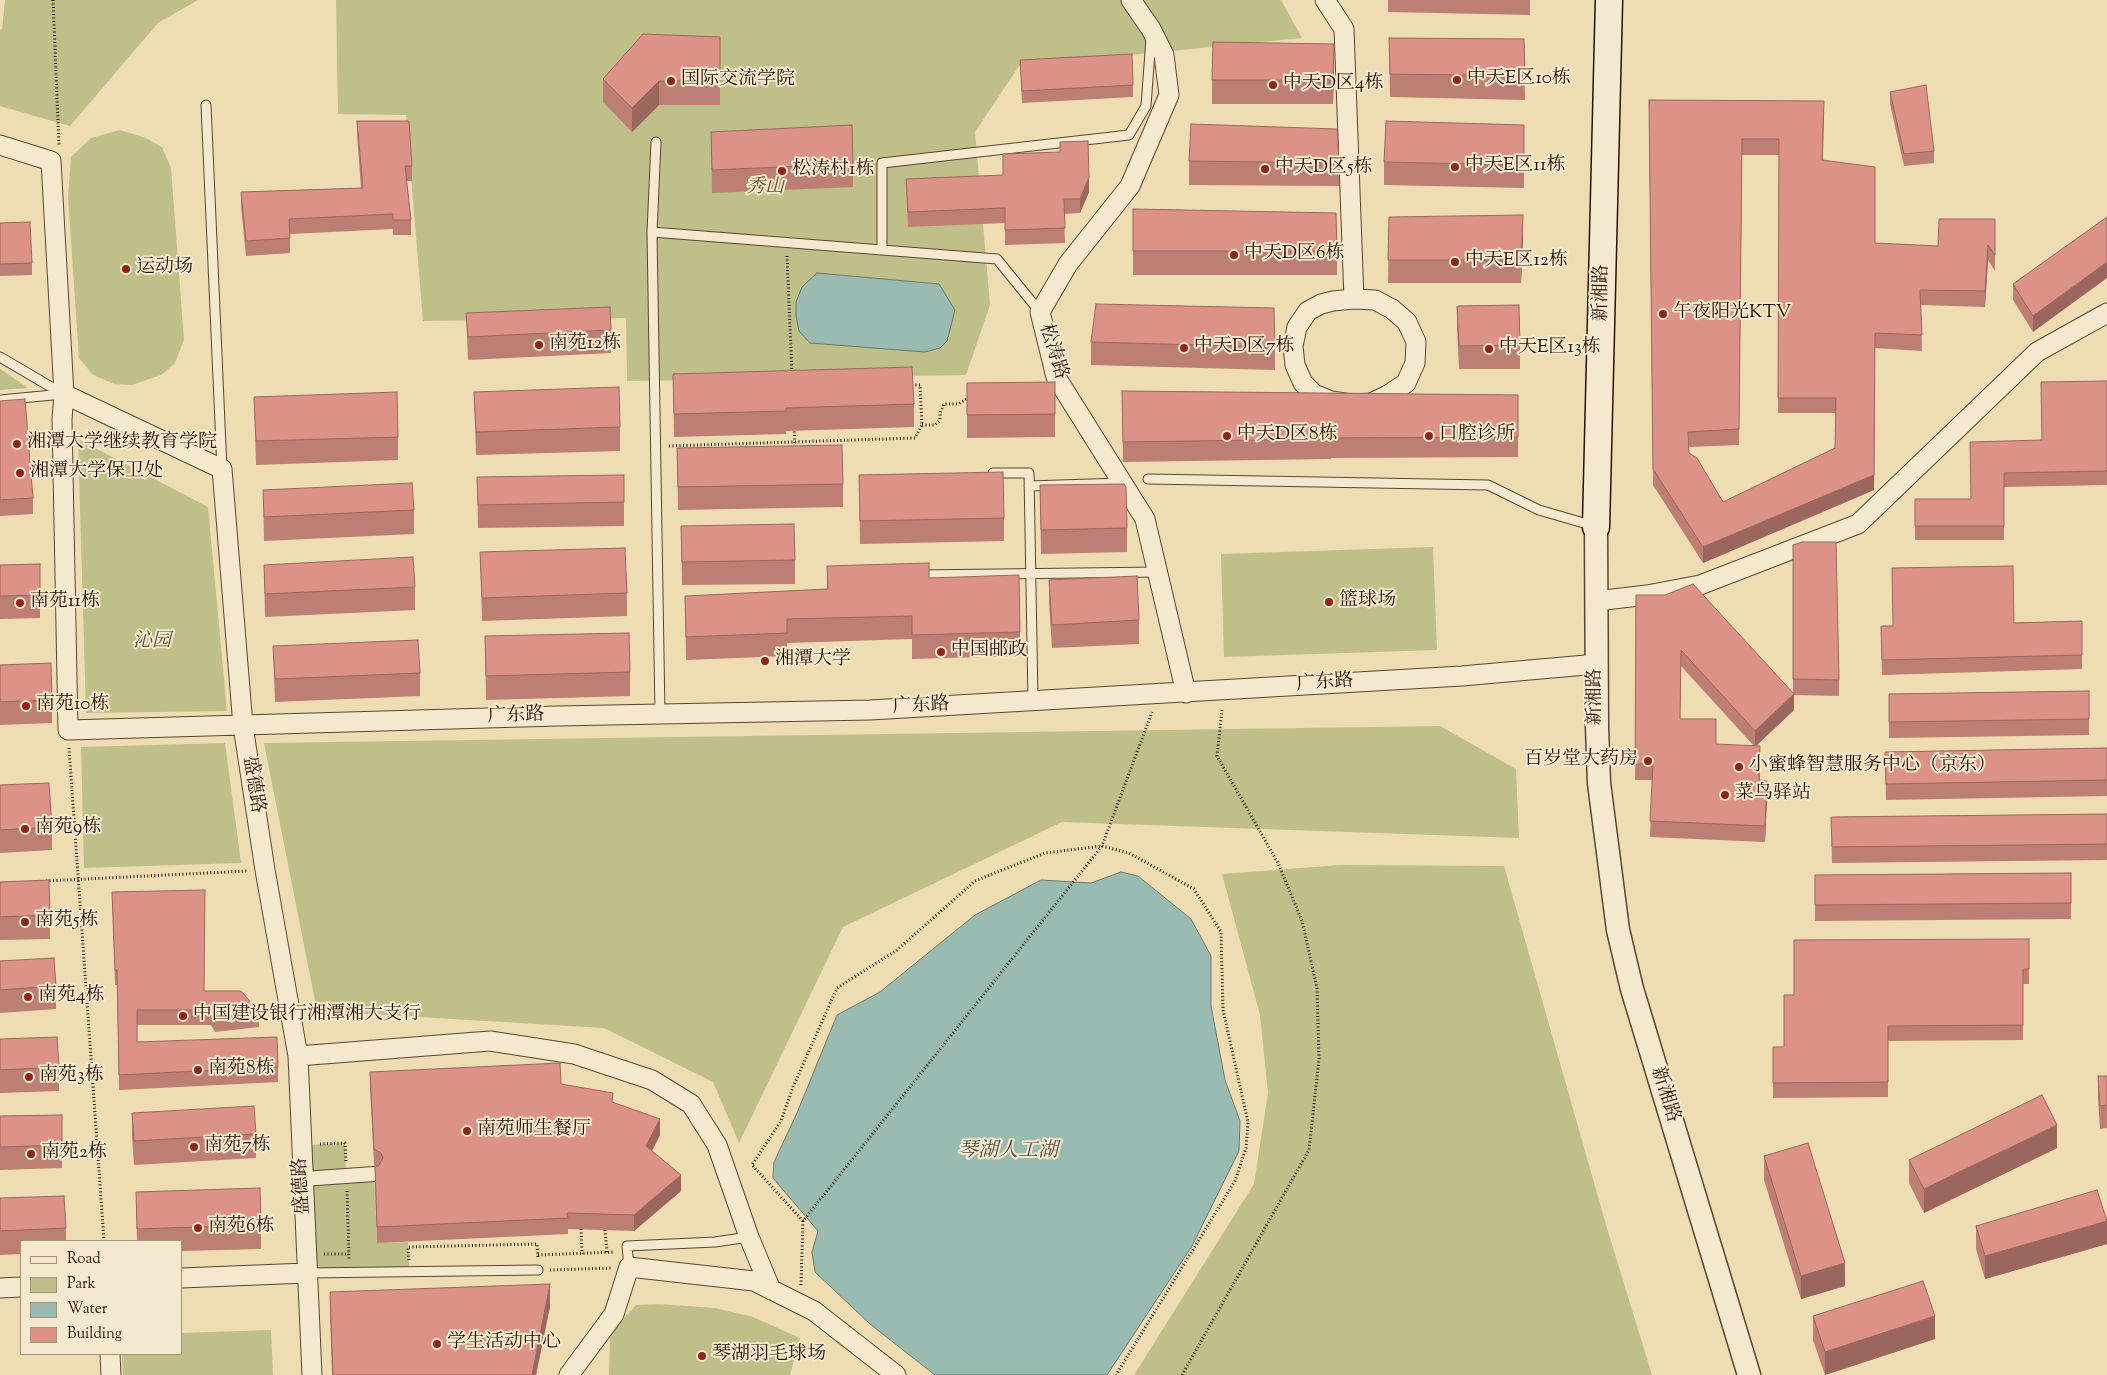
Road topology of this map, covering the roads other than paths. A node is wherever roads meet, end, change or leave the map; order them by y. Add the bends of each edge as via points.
1 (1131, 0) edge
2 (1325, 0) edge
3 (1609, 0) edge
4 (1151, 29) junction
5 (206, 105) dead end
6 (656, 142) dead end
7 (0, 145) edge
8 (652, 232) junction
9 (882, 250) junction
10 (1354, 299) junction
11 (1040, 312) junction
12 (2107, 313) edge
13 (0, 357) edge
14 (64, 394) junction
15 (0, 400) edge
16 (222, 470) junction
17 (982, 473) edge
18 (1148, 479) dead end
19 (1123, 483) junction
20 (1029, 486) junction
21 (1596, 527) junction
22 (1158, 572) junction
23 (1031, 574) junction
24 (913, 575) edge
25 (1596, 601) junction
26 (1597, 664) junction
27 (1186, 693) junction
28 (1033, 701) junction
29 (660, 714) junction
30 (243, 726) junction
31 (298, 1056) junction
32 (374, 1174) edge
33 (303, 1179) junction
34 (749, 1237) junction
35 (628, 1259) junction
36 (538, 1270) road end
37 (307, 1273) junction
38 (182, 1278) edge
39 (20, 1287) edge
40 (0, 1288) edge
41 (772, 1290) junction
42 (110, 1355) edge
43 (111, 1375) edge
44 (312, 1375) edge
45 (569, 1375) edge
46 (896, 1375) edge
47 (1749, 1375) edge

1 - 4 street, 松涛路
2 - 10 street via 1344,29
3 - 21 main road, 新湘路
4 - 9 lane via 1146,106 1129,135 882,163
4 - 11 street, 松涛路 via 1164,55 1169,95 1130,186 1068,264
5 - 16 lane
6 - 8 lane
7 - 14 street via 51,161
8 - 9 lane
8 - 29 lane
9 - 11 lane via 997,259
10 - 10 street via 1321,304 1308,311 1297,326 1292,346 1295,365 1303,383 1314,394 1331,401 1371,403 1406,382 1414,363 1416,342 1407,322 1392,309 1375,300
11 - 19 street, 松涛路 via 1056,377
12 - 25 street via 2037,352 1858,524 1700,585
13 - 14 lane
14 - 15 lane
14 - 16 street
14 - 30 street, 广东路 via 68,730
16 - 30 street, 盛德路
17 - 20 lane via 1029,473
18 - 21 lane via 1488,485 1539,510
19 - 20 lane
19 - 22 street, 松涛路 via 1145,519
20 - 23 lane
21 - 25 street, 新湘路
22 - 23 lane
22 - 27 street, 松涛路
23 - 24 lane
23 - 28 lane
25 - 26 street, 新湘路
26 - 27 street, 广东路
26 - 47 street, 新湘路 via 1599,783 1618,930 1632,989
27 - 28 street, 广东路
28 - 29 street, 广东路 via 870,710
29 - 30 street, 广东路
30 - 31 street, 盛德路
31 - 33 street, 盛德路
31 - 34 street via 490,1041 574,1054 652,1080 691,1104 717,1145
32 - 33 street
33 - 37 street, 盛德路
34 - 35 lane via 628,1246
34 - 41 street
35 - 41 street via 754,1281
35 - 45 street via 614,1314
36 - 37 lane
37 - 38 street
37 - 44 street, 盛德路
39 - 40 street
41 - 46 street via 814,1311
42 - 43 street

